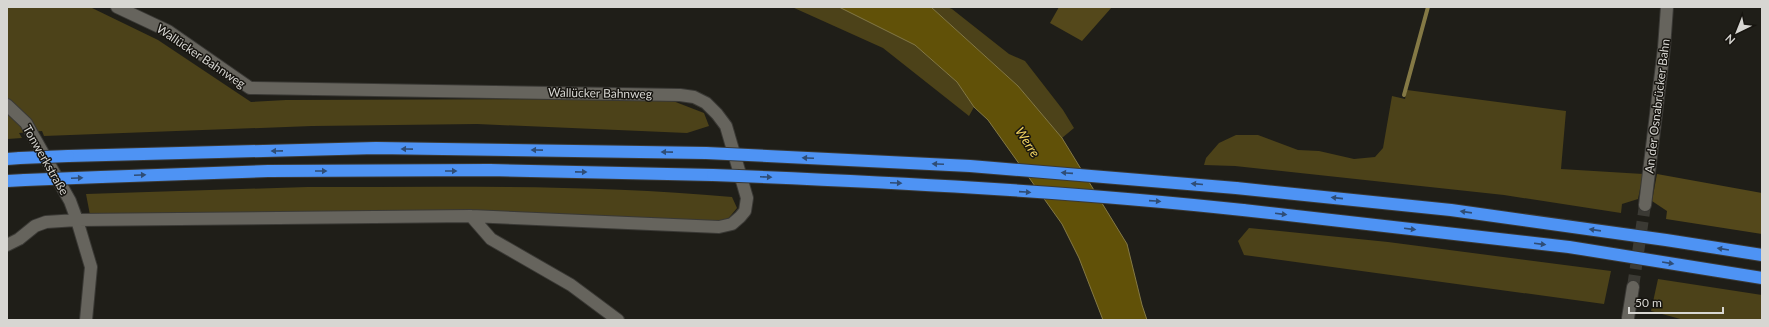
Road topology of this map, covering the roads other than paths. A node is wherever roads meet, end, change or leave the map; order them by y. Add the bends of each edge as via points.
1 (117, 7) edge
2 (1667, 7) edge
3 (7, 105) edge
4 (7, 159) edge
5 (7, 181) edge
6 (1644, 206) tunnel mouth
7 (472, 216) junction
8 (77, 220) junction
9 (7, 245) edge
10 (1762, 255) edge
11 (1762, 278) edge
12 (1633, 287) tunnel mouth
13 (1628, 318) dead end
14 (86, 320) edge
15 (618, 320) edge

1 - 7 street, Wallücker Bahnweg via 168,31 250,88 680,94 694,97 706,103 726,126 747,198 745,211 740,217 732,224 719,227
2 - 6 street, An der Osnabrücker Bahn
3 - 8 street, Tonwerkstraße via 26,122 70,201
10 -> 4 highway, bridge via 1451,210 1236,188 970,166 706,153 376,148
5 -> 11 highway, bridge via 268,171 474,170 713,175 914,183 1243,210 1569,248
7 - 8 street, Wallücker Bahnweg
7 - 15 street via 491,239 571,285
8 - 9 street via 46,222 35,226
8 - 14 street, Tonwerkstraße via 90,267
12 - 13 street

